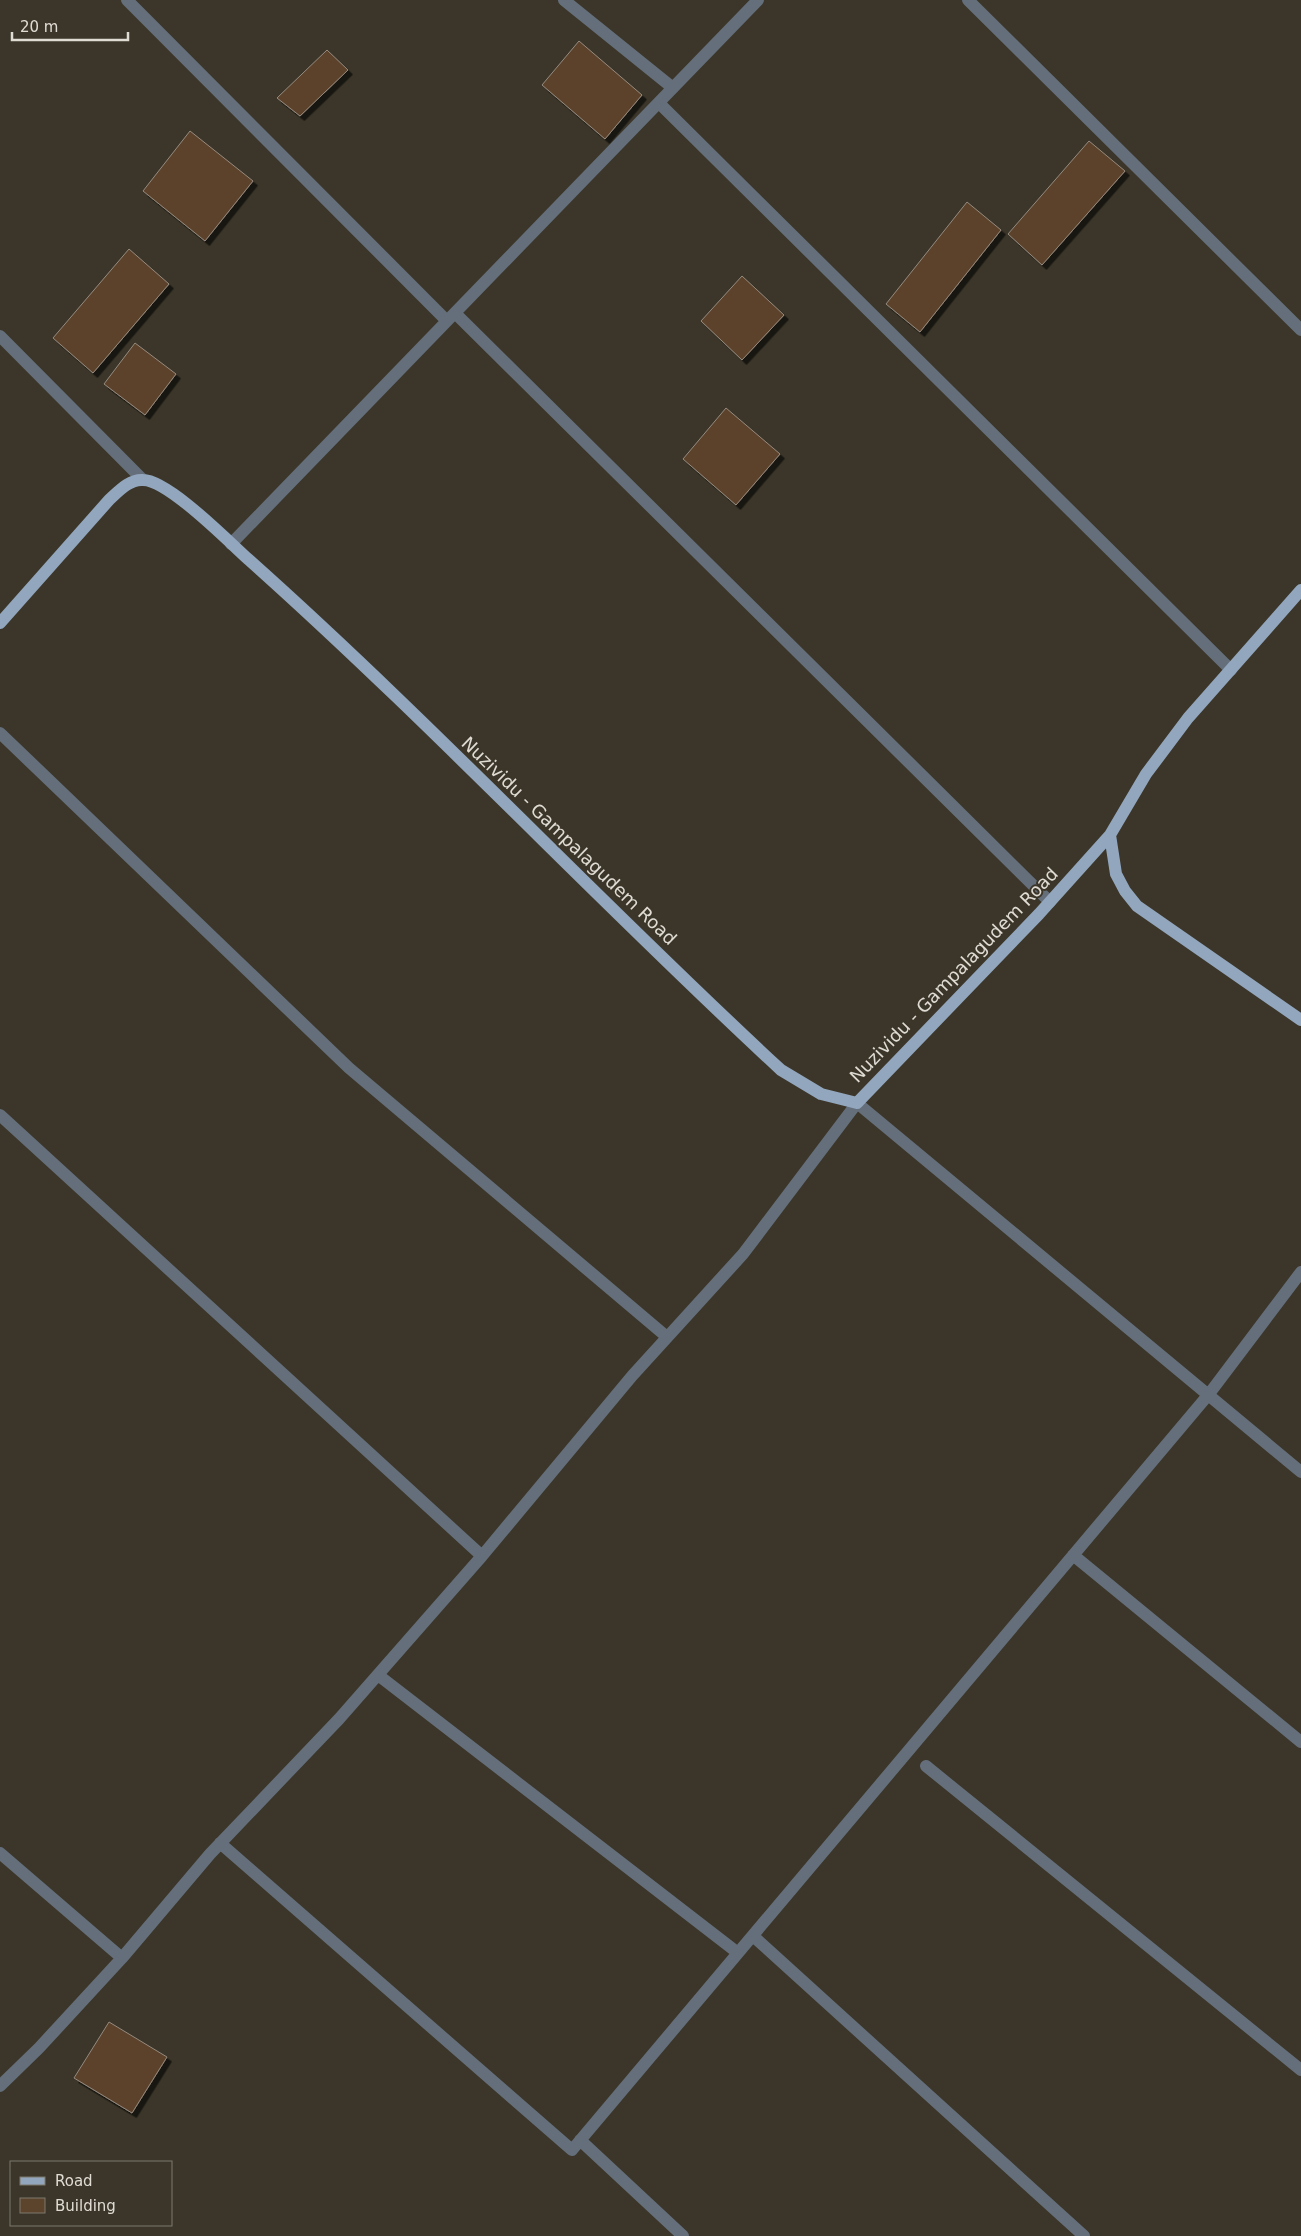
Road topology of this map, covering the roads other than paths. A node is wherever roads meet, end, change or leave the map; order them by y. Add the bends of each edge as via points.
1 (127, 0) edge
2 (564, 0) edge
3 (758, 0) edge
4 (968, 0) edge
5 (673, 88) junction
6 (658, 103) junction
7 (451, 317) junction
8 (1301, 330) edge
9 (0, 336) edge
10 (143, 480) junction
11 (231, 544) junction
12 (1301, 590) edge
13 (0, 623) edge
14 (1230, 670) junction
15 (0, 733) edge
16 (1110, 835) junction
17 (1050, 902) junction
18 (1301, 1020) edge
19 (857, 1103) junction
20 (0, 1115) edge
21 (1301, 1272) edge
22 (667, 1337) junction
23 (1209, 1394) junction
24 (1301, 1472) edge
25 (1073, 1555) junction
26 (482, 1556) junction
27 (378, 1675) junction
28 (1301, 1742) edge
29 (926, 1766) dead end
30 (220, 1842) junction
31 (0, 1853) edge
32 (753, 1936) junction
33 (738, 1953) junction
34 (122, 1958) junction
35 (1301, 2070) edge
36 (0, 2086) edge
37 (580, 2140) junction
38 (682, 2236) edge
39 (1084, 2236) edge

1 - 7 street
2 - 5 street
3 - 5 street
4 - 8 street
5 - 6 street
6 - 7 street
6 - 14 street
7 - 11 street
7 - 17 street
9 - 10 street
10 - 11 main road, Nuzividu - Gampalagudem Road via 162,486
10 - 13 main road via 126,485 109,500
11 - 19 main road, Nuzividu - Gampalagudem Road via 327,629 781,1070 821,1094
12 - 14 main road, Nuzividu - Gampalagudem Road
14 - 16 main road, Nuzividu - Gampalagudem Road via 1188,718 1146,774
15 - 22 street via 349,1068
16 - 17 main road, Nuzividu - Gampalagudem Road
16 - 18 main road via 1116,874 1137,906
17 - 19 main road, Nuzividu - Gampalagudem Road
19 - 22 street via 743,1254
19 - 23 street
20 - 26 street
21 - 23 street
22 - 26 street
23 - 24 street
23 - 25 street
25 - 28 street
25 - 32 street
26 - 27 street
27 - 30 street
27 - 33 street
29 - 35 street
30 - 34 street
30 - 37 street via 572,2150
31 - 34 street
32 - 33 street
32 - 39 street
33 - 37 street
34 - 36 street
37 - 38 street

